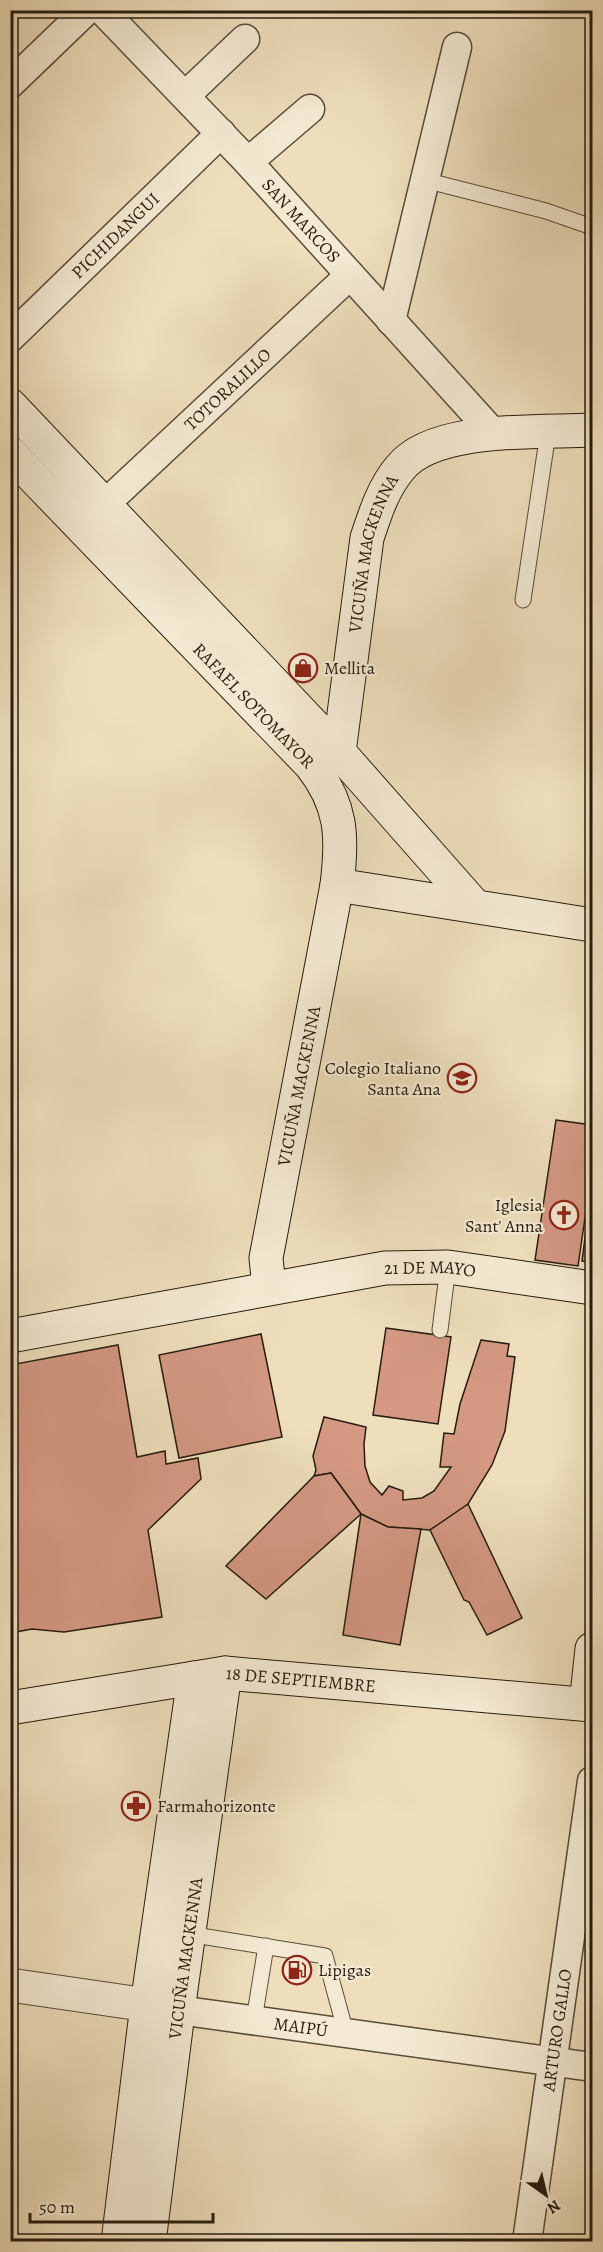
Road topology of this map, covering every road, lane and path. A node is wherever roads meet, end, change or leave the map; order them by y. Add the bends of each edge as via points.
1 (87, 10) edge
2 (117, 15) edge
3 (244, 39) dead end
4 (457, 47) dead end
5 (10, 84) edge
6 (186, 95) junction
7 (310, 109) dead end
8 (221, 133) junction
9 (248, 162) junction
10 (440, 184) dead end
11 (592, 227) edge
12 (350, 275) junction
13 (391, 321) junction
14 (10, 338) edge
15 (10, 405) edge
16 (592, 430) edge
17 (548, 433) junction
18 (494, 434) junction
19 (10, 453) edge
20 (105, 504) junction
21 (524, 600) dead end
22 (297, 751) junction
23 (339, 752) junction
24 (337, 885) junction
25 (474, 905) junction
26 (592, 925) edge
27 (448, 1267) junction
28 (269, 1287) junction
29 (592, 1288) edge
30 (440, 1330) dead end
31 (10, 1336) edge
32 (592, 1649) edge
33 (210, 1676) junction
34 (589, 1705) edge
35 (10, 1708) edge
36 (592, 1781) edge
37 (188, 1934) junction
38 (266, 1946) junction
39 (10, 1985) edge
40 (163, 2007) junction
41 (254, 2020) junction
42 (346, 2033) junction
43 (553, 2060) junction
44 (592, 2067) edge
45 (118, 2241) edge
46 (149, 2241) edge
47 (527, 2241) edge

1 - 5 street
2 - 6 street, SAN MARCOS
3 - 6 street
4 - 13 street
6 - 8 street, SAN MARCOS
7 - 9 street
8 - 9 street, SAN MARCOS
8 - 14 street, PICHIDANGUI
9 - 12 street, SAN MARCOS
10 - 11 lane via 546,210
12 - 13 street, SAN MARCOS
12 - 20 street, TOTORALILLO
13 - 18 street, SAN MARCOS
15 - 20 main road, RAFAEL SOTOMAYOR
16 - 17 main road
17 - 18 main road
17 - 21 lane
18 - 23 main road, VICUÑA MACKENNA via 452,440 420,450 401,466 389,484 367,538
19 - 22 main road, RAFAEL SOTOMAYOR
20 - 23 main road, RAFAEL SOTOMAYOR
22 - 23 main road via 318,761
22 - 24 main road, RAFAEL SOTOMAYOR via 322,779 338,814 341,850
23 - 25 main road, RAFAEL SOTOMAYOR
24 - 25 main road
24 - 28 main road, VICUÑA MACKENNA via 266,1258
25 - 26 main road
27 - 28 main road, 21 DE MAYO via 385,1268
27 - 29 main road, 21 DE MAYO
27 - 30 lane
28 - 31 main road, 21 DE MAYO
32 - 34 main road
33 - 34 main road, 18 DE SEPTIEMBRE
33 - 35 main road, 18 DE SEPTIEMBRE
33 - 37 main road, VICUÑA MACKENNA
33 - 40 main road, VICUÑA MACKENNA
36 - 43 street, ARTURO GALLO
37 - 38 lane
37 - 40 main road, VICUÑA MACKENNA
38 - 41 lane
38 - 42 lane via 326,1956
39 - 40 main road, MAIPÚ
40 - 41 street, MAIPÚ
40 - 45 main road, VICUÑA MACKENNA
40 - 46 main road, VICUÑA MACKENNA
41 - 42 street, MAIPÚ
42 - 43 street, MAIPÚ
43 - 44 street, MAIPÚ
43 - 47 street, ARTURO GALLO

